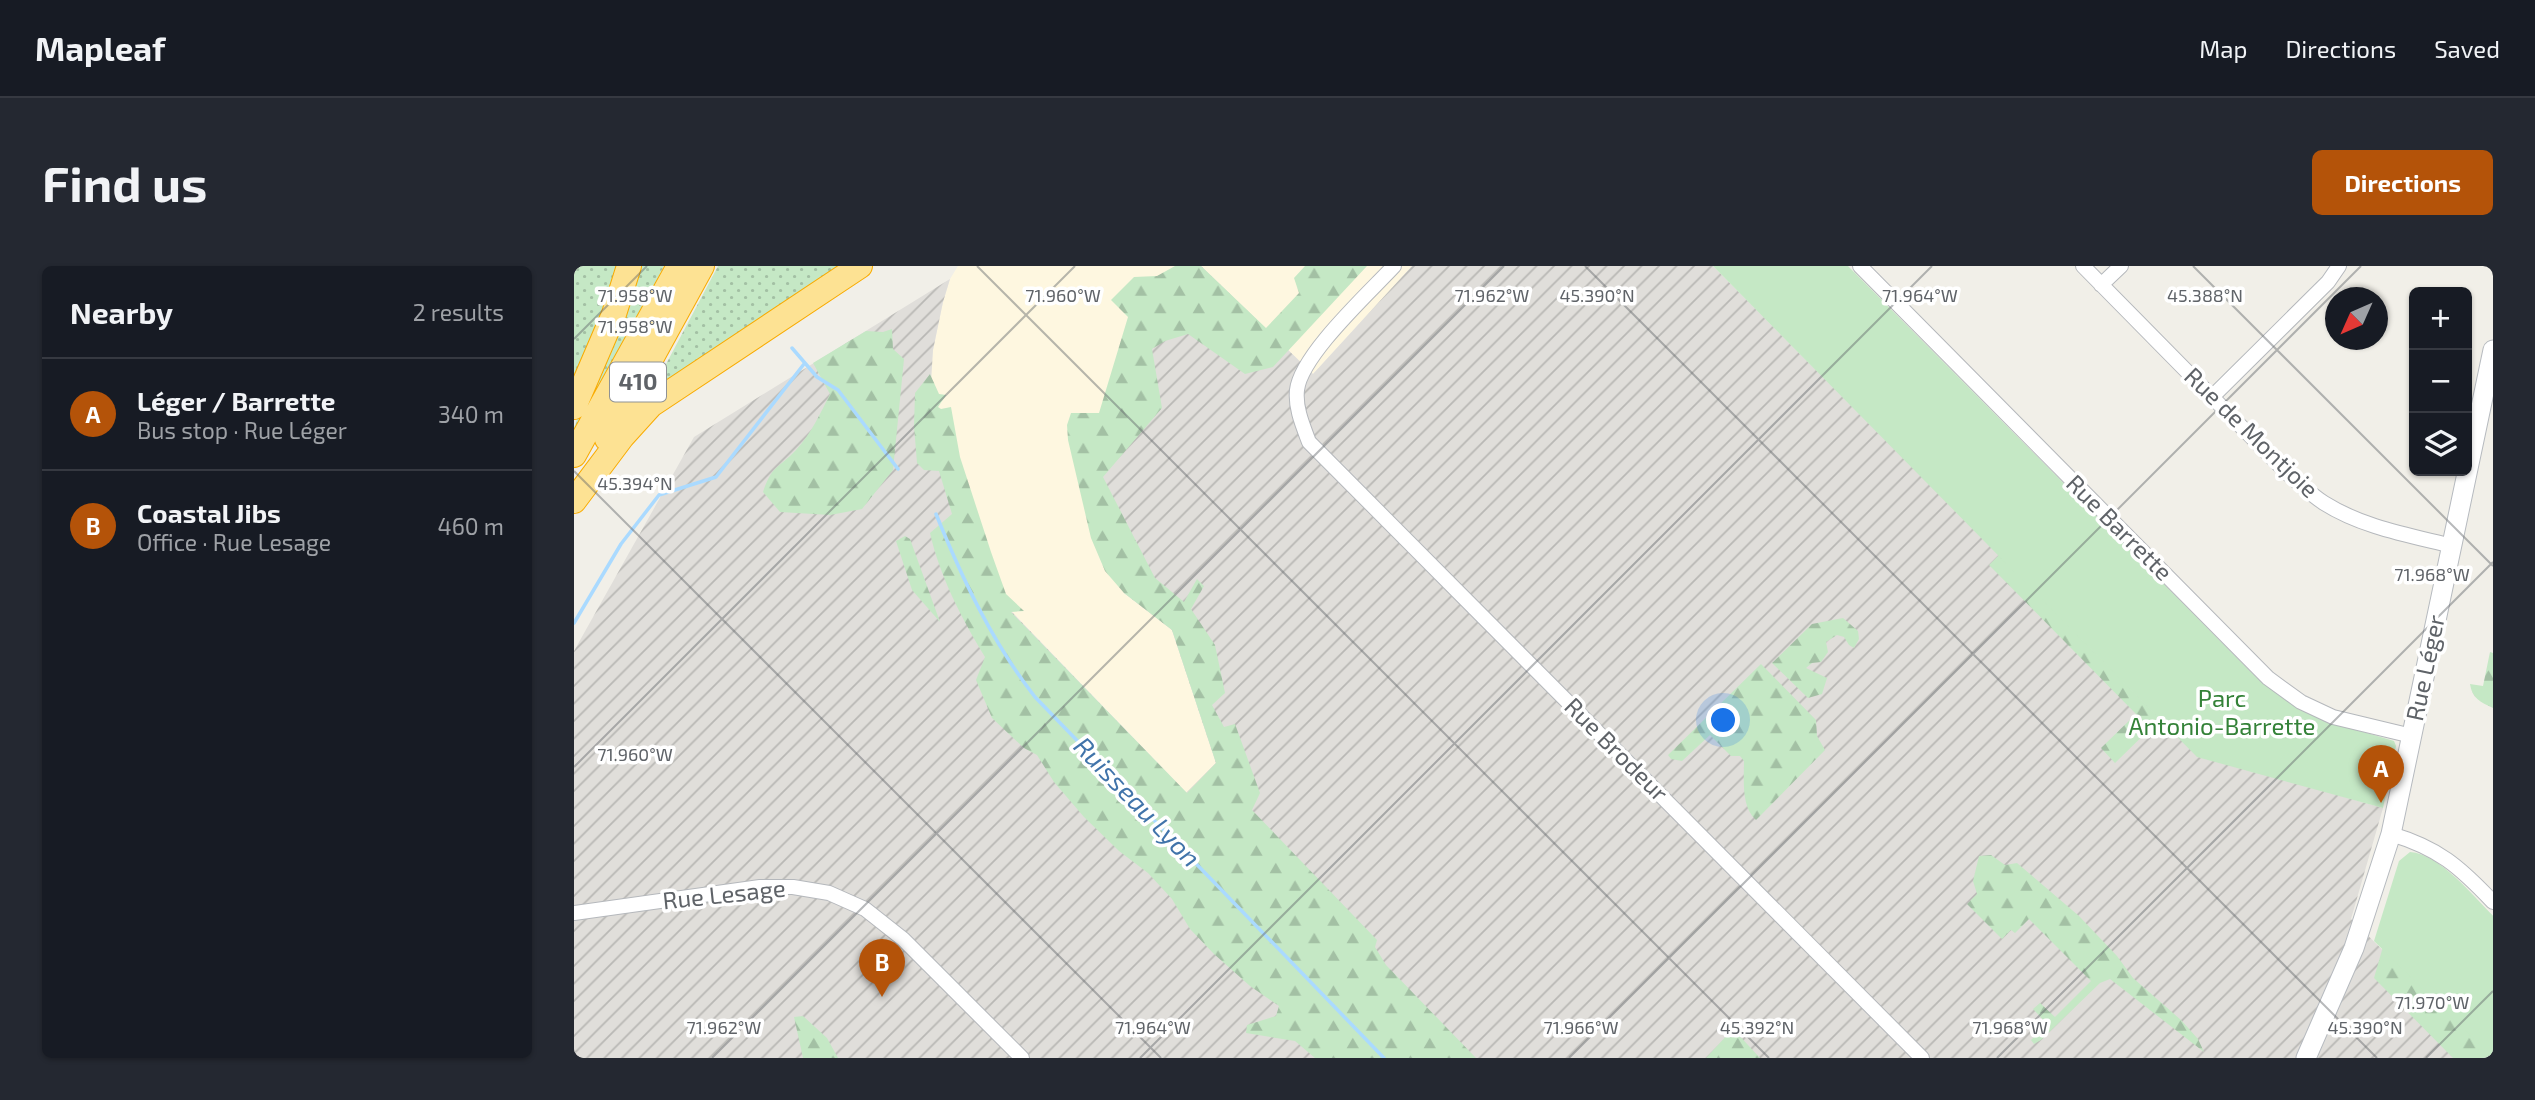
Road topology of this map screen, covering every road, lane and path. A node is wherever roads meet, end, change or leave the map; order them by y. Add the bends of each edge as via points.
1 (629, 266) edge
2 (679, 266) edge
3 (702, 266) edge
4 (860, 266) edge
5 (1394, 266) edge
6 (1860, 266) edge
7 (2083, 266) edge
8 (2121, 266) edge
9 (2339, 266) edge
10 (2101, 285) junction
11 (2493, 350) edge
12 (2212, 397) junction
13 (574, 407) edge
14 (574, 456) edge
15 (574, 499) edge
16 (2452, 546) junction
17 (2412, 736) junction
18 (2390, 834) junction
19 (2493, 902) edge
20 (574, 913) edge
21 (1022, 1058) edge
22 (1922, 1058) edge
23 (2306, 1058) edge

1 - 13 highway
2 - 14 highway, 410
3 - 15 highway, 410
4 - 15 highway via 651,405
5 - 22 street, Rue Brodeur via 1305,366 1297,390 1301,422 1310,442
6 - 17 street, Rue Barrette via 2267,678 2333,717
7 - 10 street, Rue de Montjoie
8 - 10 street
9 - 12 street
10 - 12 street, Rue de Montjoie
11 - 16 street, Rue Léger
12 - 16 street, Rue de Montjoie via 2286,472 2323,502 2381,528
16 - 17 street, Rue Léger
17 - 18 street, Rue Léger
18 - 19 street via 2444,856
18 - 23 street, Rue Léger via 2354,947
20 - 21 street, Rue Lesage via 760,887 829,893 865,909 886,925

